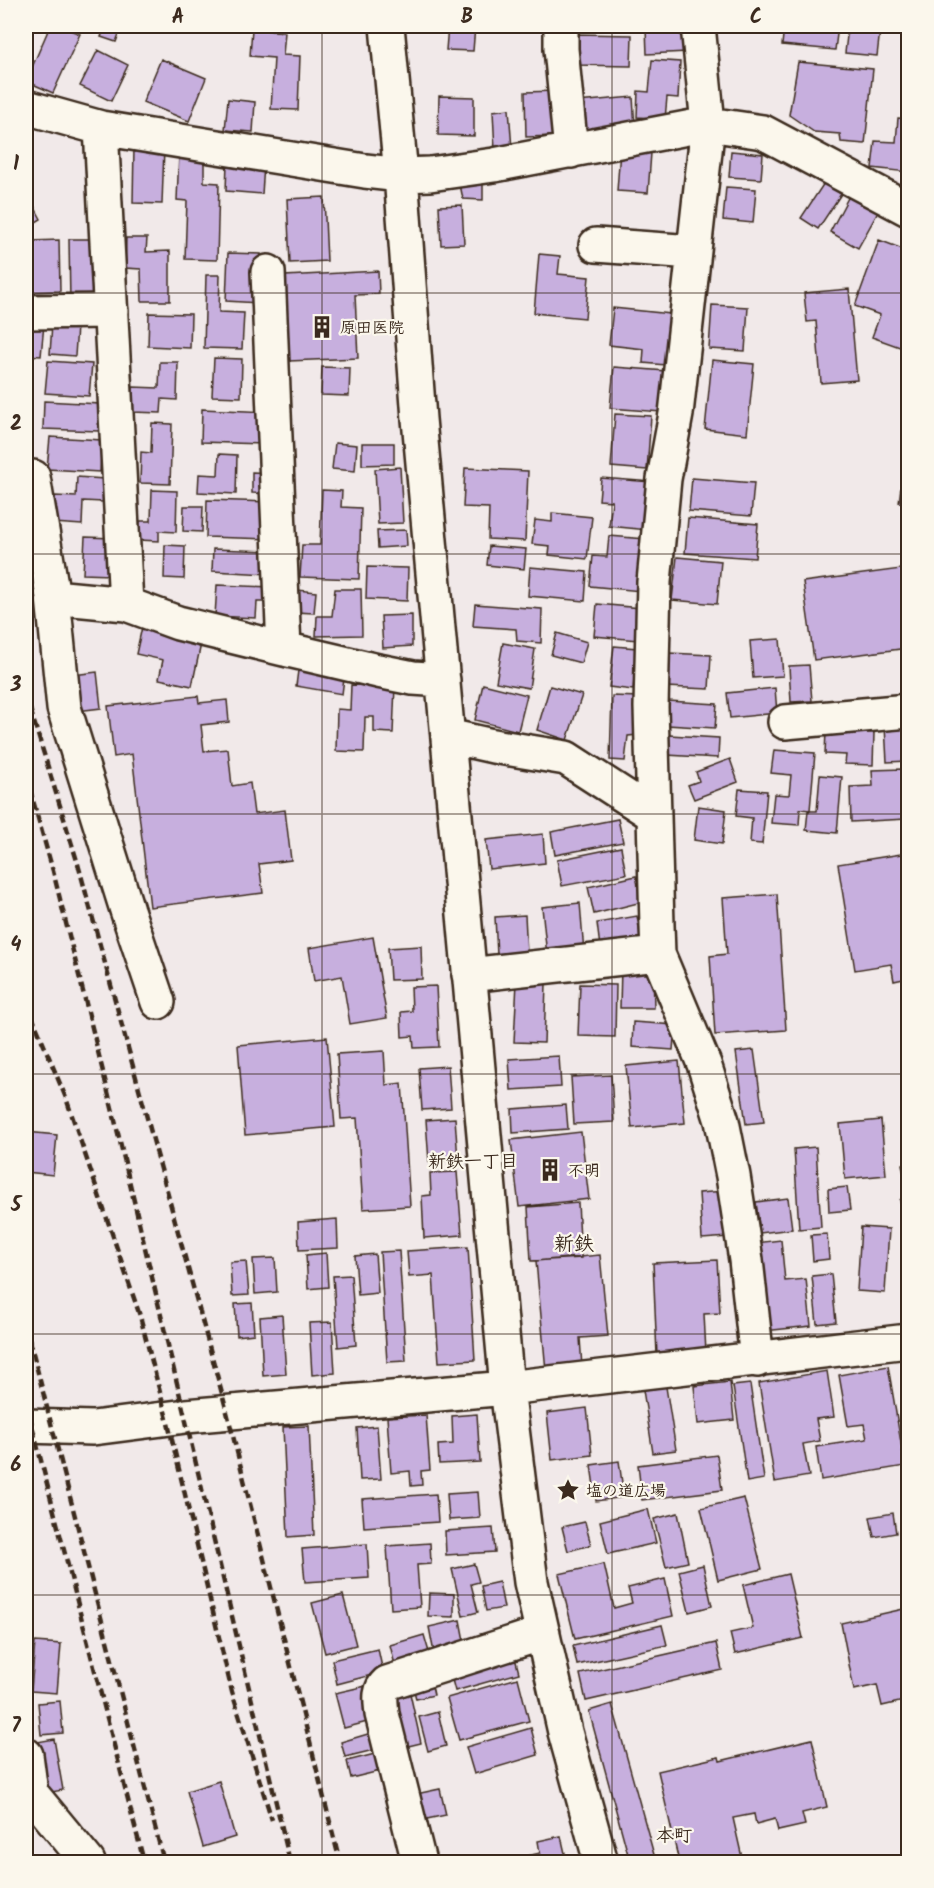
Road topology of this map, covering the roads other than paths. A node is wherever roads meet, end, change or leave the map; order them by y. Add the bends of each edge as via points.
1 (387, 26) edge
2 (561, 26) edge
3 (698, 26) edge
4 (26, 107) edge
5 (708, 124) junction
6 (101, 128) junction
7 (571, 151) junction
8 (401, 175) junction
9 (909, 209) edge
10 (596, 244) dead end
11 (693, 252) junction
12 (268, 272) dead end
13 (111, 311) junction
14 (26, 312) edge
15 (33, 477) dead end
16 (53, 597) junction
17 (126, 604) junction
18 (284, 649) junction
19 (443, 680) junction
20 (909, 711) edge
21 (785, 722) dead end
22 (448, 736) junction
23 (654, 815) junction
24 (658, 954) junction
25 (470, 975) junction
26 (158, 1002) dead end
27 (909, 1341) edge
28 (757, 1360) junction
29 (507, 1388) junction
30 (26, 1426) edge
31 (543, 1633) junction
32 (26, 1755) edge
33 (28, 1793) edge
34 (88, 1863) edge
35 (419, 1863) edge
36 (601, 1863) edge

1 - 8 street
2 - 7 street
3 - 5 street
4 - 6 street
5 - 7 street
5 - 9 street via 763,132
5 - 11 street
6 - 8 street
6 - 13 street
7 - 8 street via 441,173
8 - 19 street
10 - 11 street
11 - 23 street via 654,582
12 - 18 street
13 - 14 street
13 - 17 street
15 - 16 street
16 - 17 street
16 - 26 street via 64,708
17 - 18 street via 178,623
18 - 19 street via 413,678
19 - 22 street
20 - 21 street
22 - 23 street via 566,758
22 - 25 street
23 - 24 street
24 - 25 street
24 - 28 street via 704,1064 722,1121 744,1249
25 - 29 street
27 - 28 street
28 - 29 street
29 - 30 street via 196,1415 93,1428
29 - 31 street via 531,1582
31 - 35 street via 382,1687 382,1713
31 - 36 street
32 - 33 street
33 - 34 street

